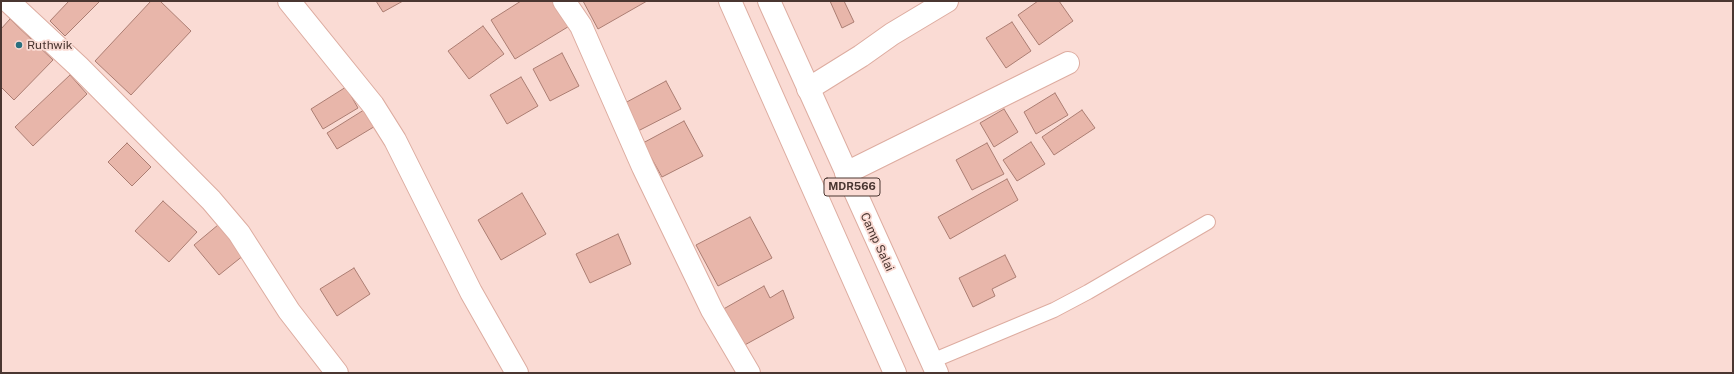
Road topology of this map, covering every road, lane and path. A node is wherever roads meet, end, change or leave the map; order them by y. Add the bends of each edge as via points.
1 (8, 1) edge
2 (289, 1) edge
3 (564, 1) edge
4 (730, 1) edge
5 (769, 1) edge
6 (947, 1) edge
7 (1068, 63) dead end
8 (808, 89) junction
9 (846, 173) junction
10 (1208, 222) dead end
11 (934, 367) edge
12 (337, 373) edge
13 (517, 373) edge
14 (749, 373) edge
15 (895, 373) edge

1 - 12 street via 78,66 211,200 239,233 289,311
2 - 13 street via 373,105 395,140 471,292
3 - 14 street via 581,26 712,310
4 - 15 street, MDR566
5 - 8 street, Camp Salai / MDR566
6 - 8 street
7 - 9 street
8 - 9 street, Camp Salai / MDR566
9 - 11 street, Camp Salai / MDR566
10 - 11 lane via 1054,310

